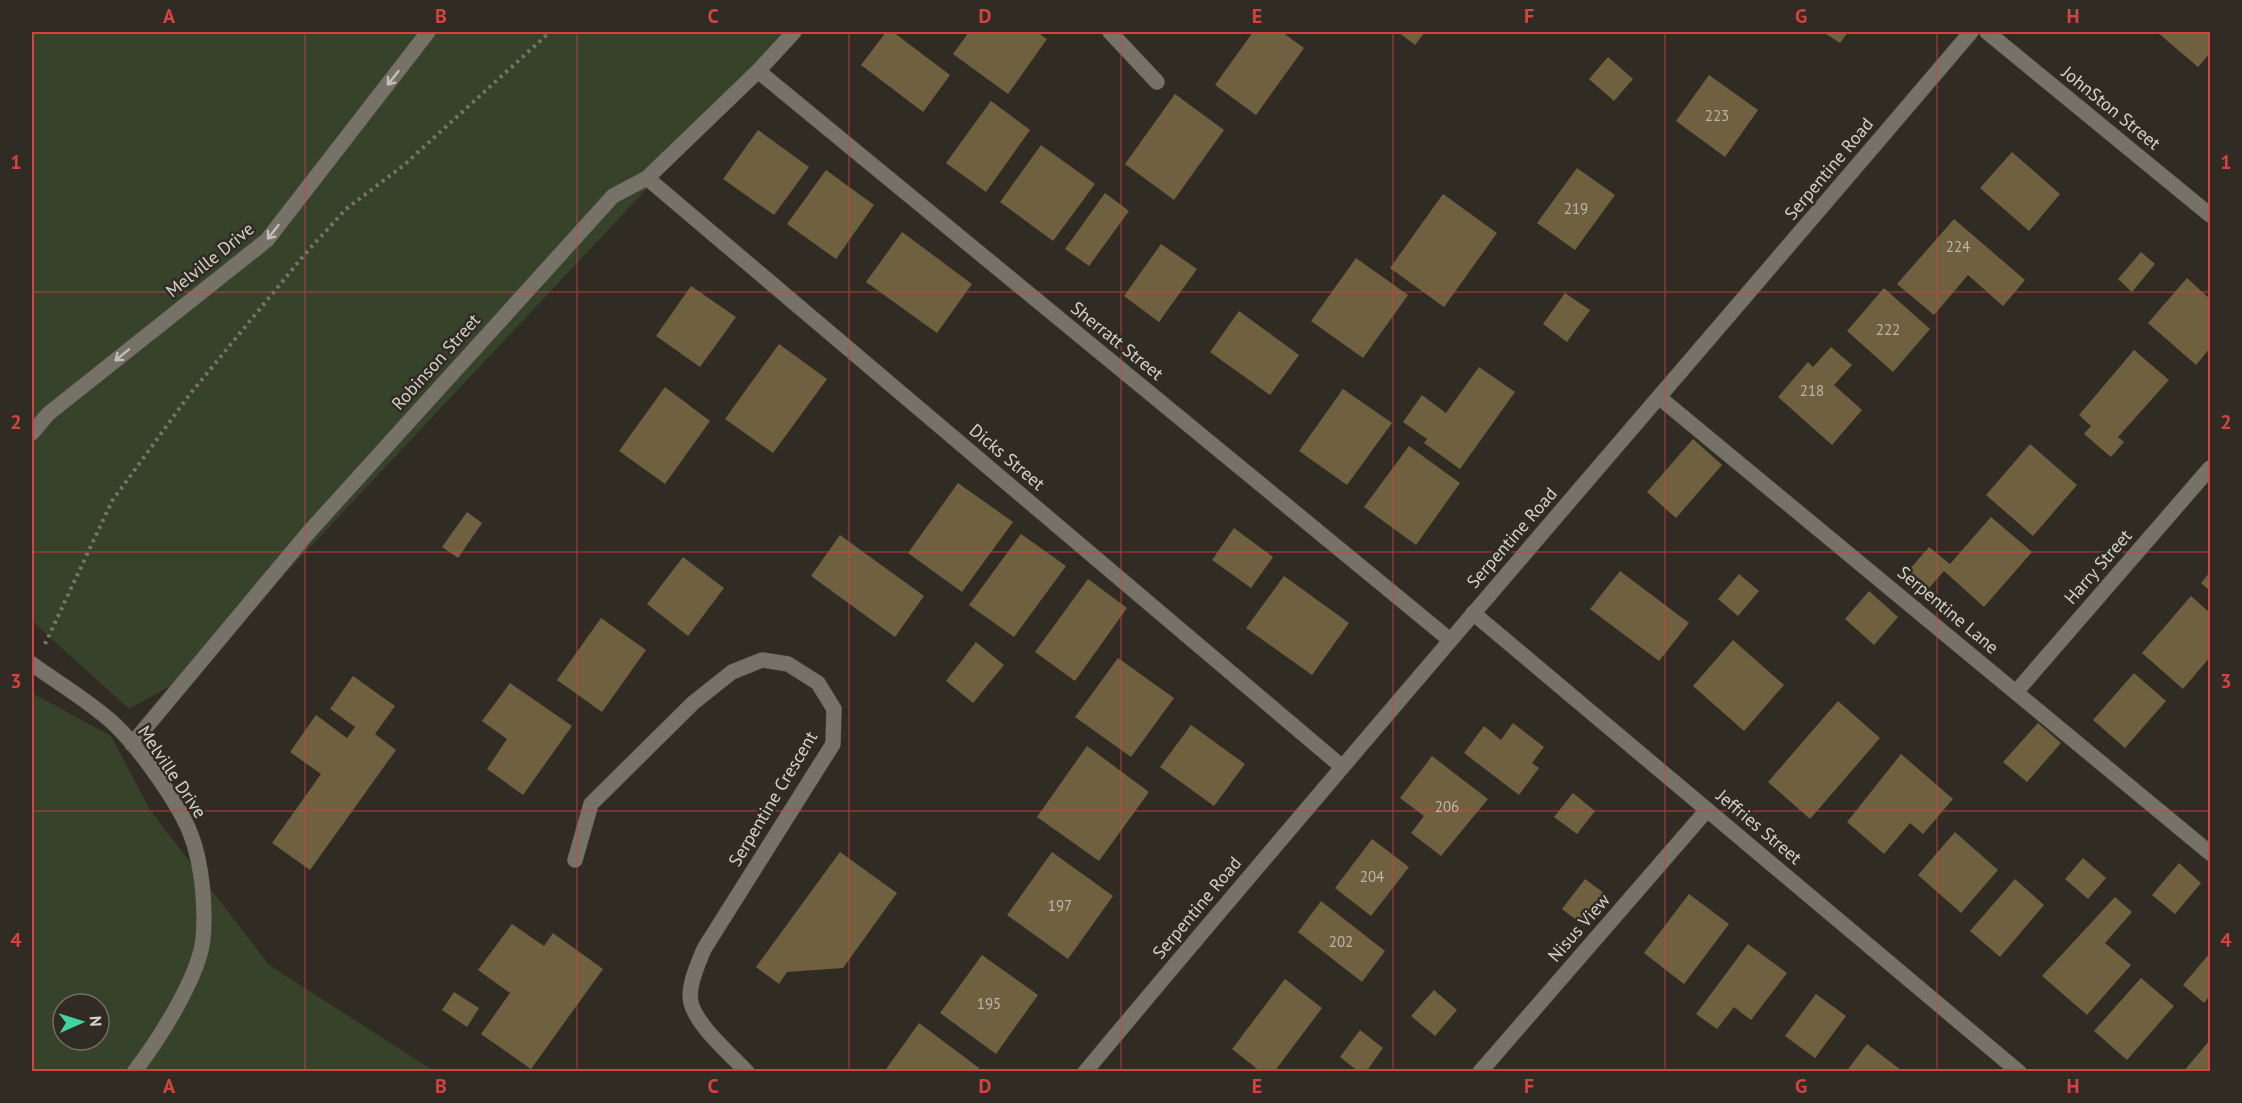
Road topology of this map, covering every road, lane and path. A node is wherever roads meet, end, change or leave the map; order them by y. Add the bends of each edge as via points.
1 (428, 32) edge
2 (550, 32) edge
3 (794, 32) edge
4 (1110, 32) edge
5 (1971, 32) edge
6 (1986, 32) edge
7 (758, 71) junction
8 (1157, 82) dead end
9 (647, 178) junction
10 (2211, 215) edge
11 (1660, 398) junction
12 (32, 433) edge
13 (2211, 468) edge
14 (1473, 613) junction
15 (1450, 640) junction
16 (33, 665) edge
17 (2016, 692) junction
18 (132, 744) junction
19 (1341, 766) junction
20 (1707, 810) junction
21 (2211, 853) edge
22 (575, 860) dead end
23 (134, 1071) edge
24 (747, 1071) edge
25 (1085, 1071) edge
26 (1480, 1071) edge
27 (2019, 1071) edge

1 -> 12 street, Melville Drive via 267,240 48,414
2 - 16 path via 404,165 346,209 190,394 112,501
3 - 7 street, Robinson Street
4 - 8 street
5 - 11 street, Serpentine Road
6 - 10 street, JohnSton Street
7 - 9 street, Robinson Street
7 - 15 street, Sherratt Street
9 - 18 street, Robinson Street via 604,205 308,533
9 - 19 street, Dicks Street
11 - 14 street, Serpentine Road
11 - 17 street, Serpentine Lane
13 - 17 street, Harry Street
14 - 15 street, Serpentine Road
14 - 20 street, Jeffries Street
15 - 19 street, Serpentine Road
16 - 18 street, Melville Drive via 112,722
17 - 21 street, Serpentine Lane
18 - 23 street, Melville Drive via 191,835 202,889 203,941 187,986 157,1043
19 - 25 street, Serpentine Road
20 - 26 street, Nisus View
20 - 27 street, Jeffries Street
22 - 24 street, Serpentine Crescent via 591,804 693,703 732,672 762,660 788,664 818,683 834,709 833,744 704,949 695,970 691,1002 708,1032

